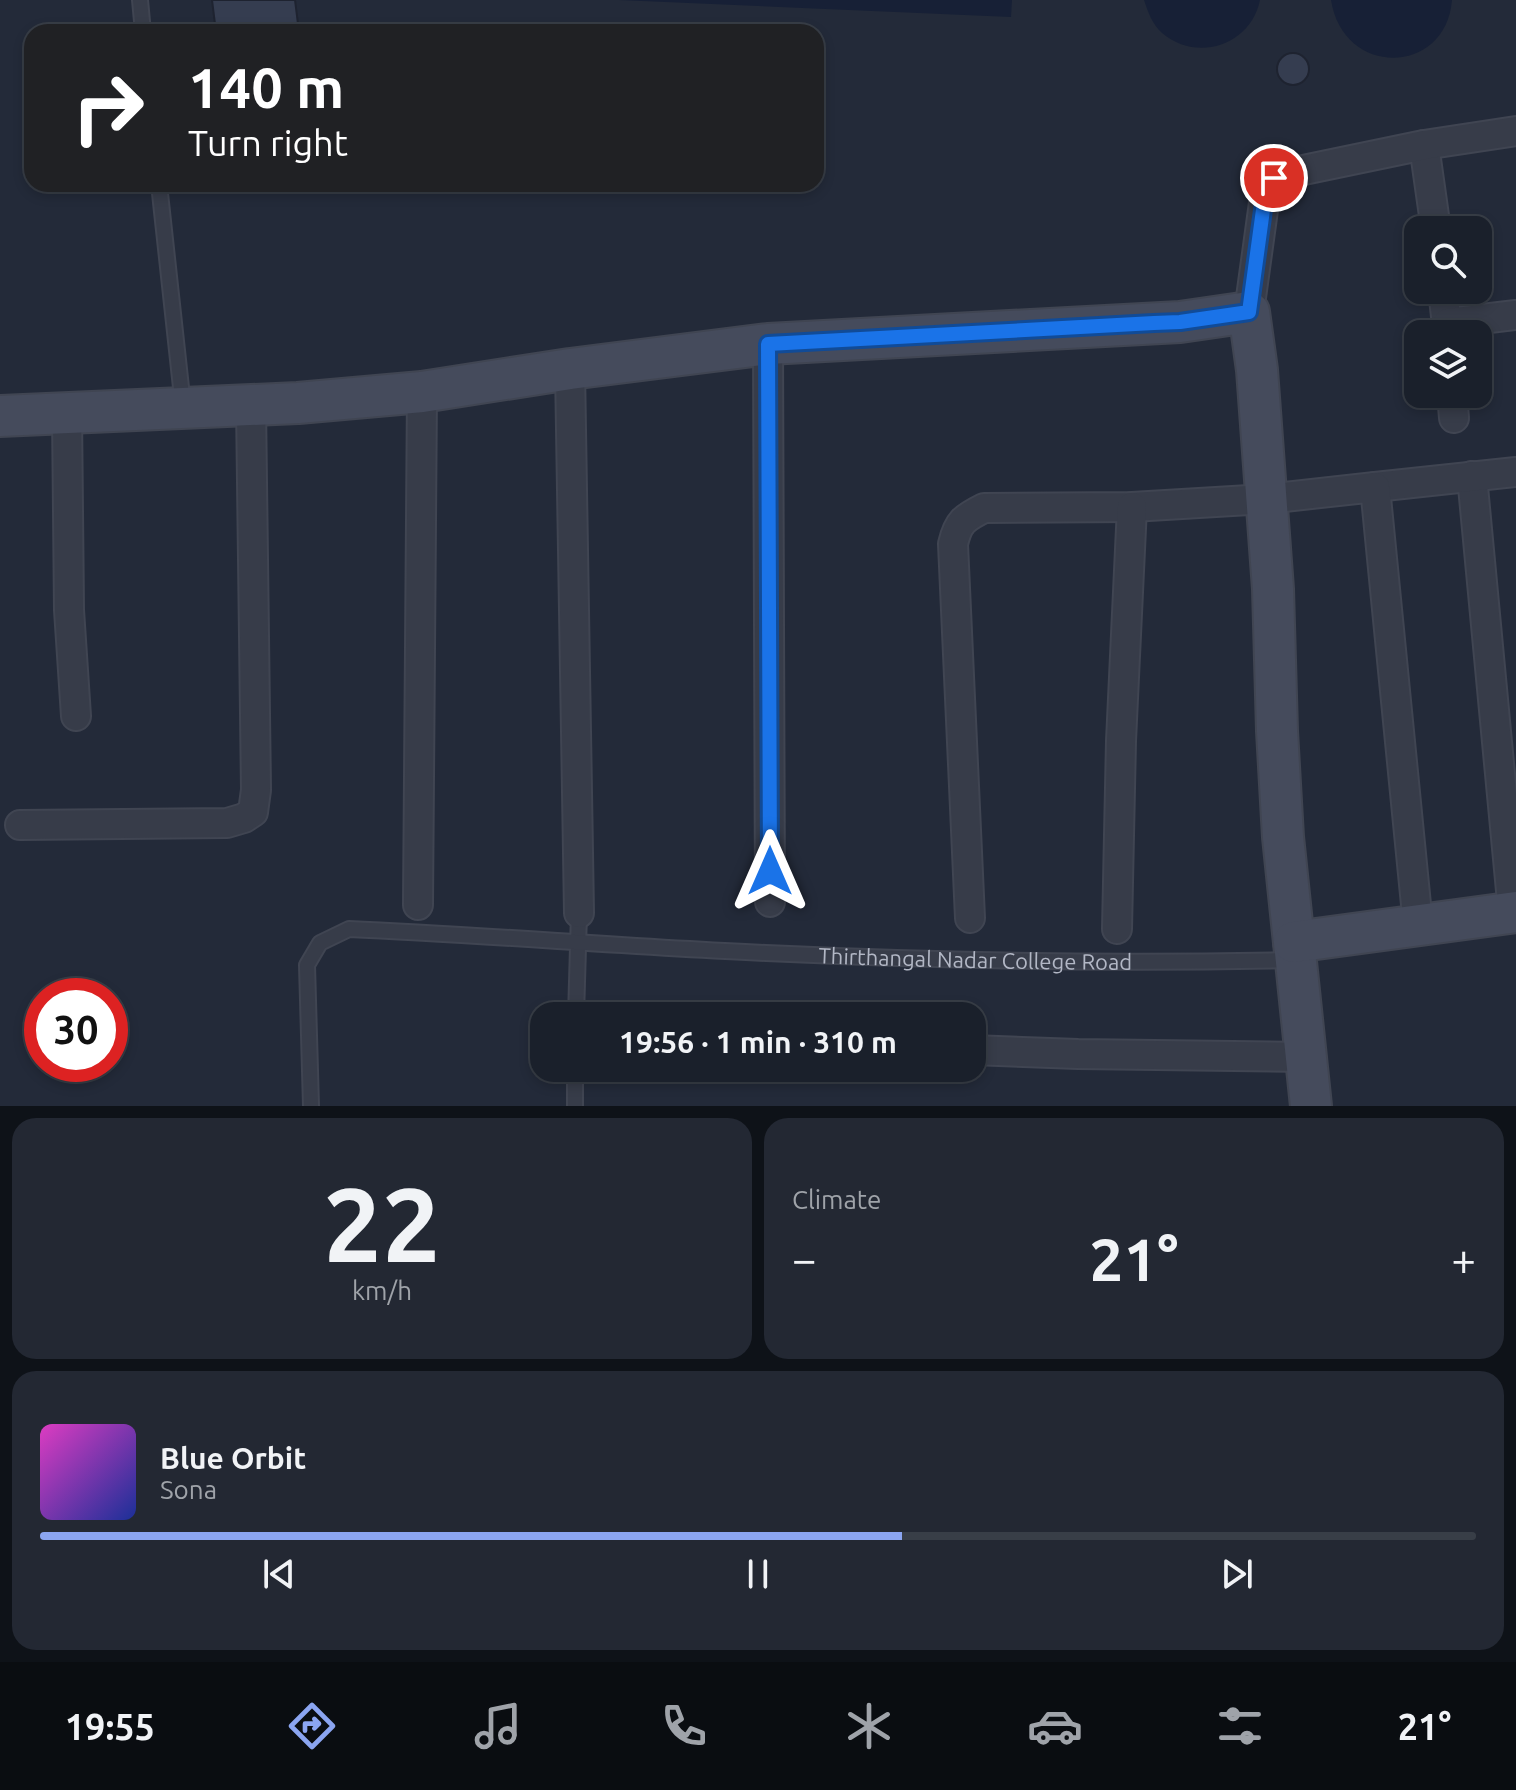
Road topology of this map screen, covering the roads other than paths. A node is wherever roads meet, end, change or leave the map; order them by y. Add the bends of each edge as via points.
1 (140, 0) edge
2 (142, 24) edge
3 (1516, 131) edge
4 (1424, 145) junction
5 (160, 192) edge
6 (1434, 216) edge
7 (1249, 312) junction
8 (1516, 315) edge
9 (1490, 320) edge
10 (768, 344) junction
11 (570, 369) junction
12 (422, 392) junction
13 (251, 405) junction
14 (183, 408) junction
15 (67, 413) junction
16 (0, 416) edge
17 (1516, 472) edge
18 (1472, 476) junction
19 (1375, 487) junction
20 (1266, 499) junction
21 (1132, 507) junction
22 (76, 716) dead end
23 (20, 825) dead end
24 (770, 902) dead end
25 (1514, 912) edge
26 (970, 918) dead end
27 (418, 919) junction
28 (1418, 925) junction
29 (578, 927) junction
30 (1117, 929) dead end
31 (1295, 951) junction
32 (576, 1002) edge
33 (986, 1051) edge
34 (1306, 1057) junction
35 (575, 1082) edge
36 (311, 1106) edge
37 (575, 1106) edge
38 (1311, 1106) edge

1 - 2 lane
3 - 4 street
4 - 6 street
4 - 7 street via 1274,178 1266,188
5 - 14 lane
7 - 10 street via 1151,324
7 - 20 street
8 - 9 street
10 - 11 street
10 - 24 street
11 - 12 street
11 - 29 street
12 - 13 street
12 - 27 street
13 - 14 street
13 - 23 street via 253,812 227,823
14 - 15 street
15 - 16 street
15 - 22 street
17 - 18 street
18 - 19 street
18 - 25 street
19 - 20 street
19 - 28 street
20 - 21 street
20 - 31 street via 1282,822
21 - 26 street via 984,508 961,522 956,532
21 - 30 street
25 - 28 street, Thirthangal Nadar College Road
27 - 29 lane, Thirthangal Nadar College Road
27 - 36 lane, Thirthangal Nadar College Road via 349,929 320,943 307,965
28 - 31 street, Thirthangal Nadar College Road
29 - 31 lane, Thirthangal Nadar College Road via 655,948 957,960 1107,962
29 - 32 lane
31 - 34 street
33 - 34 street
34 - 38 street
35 - 37 lane

